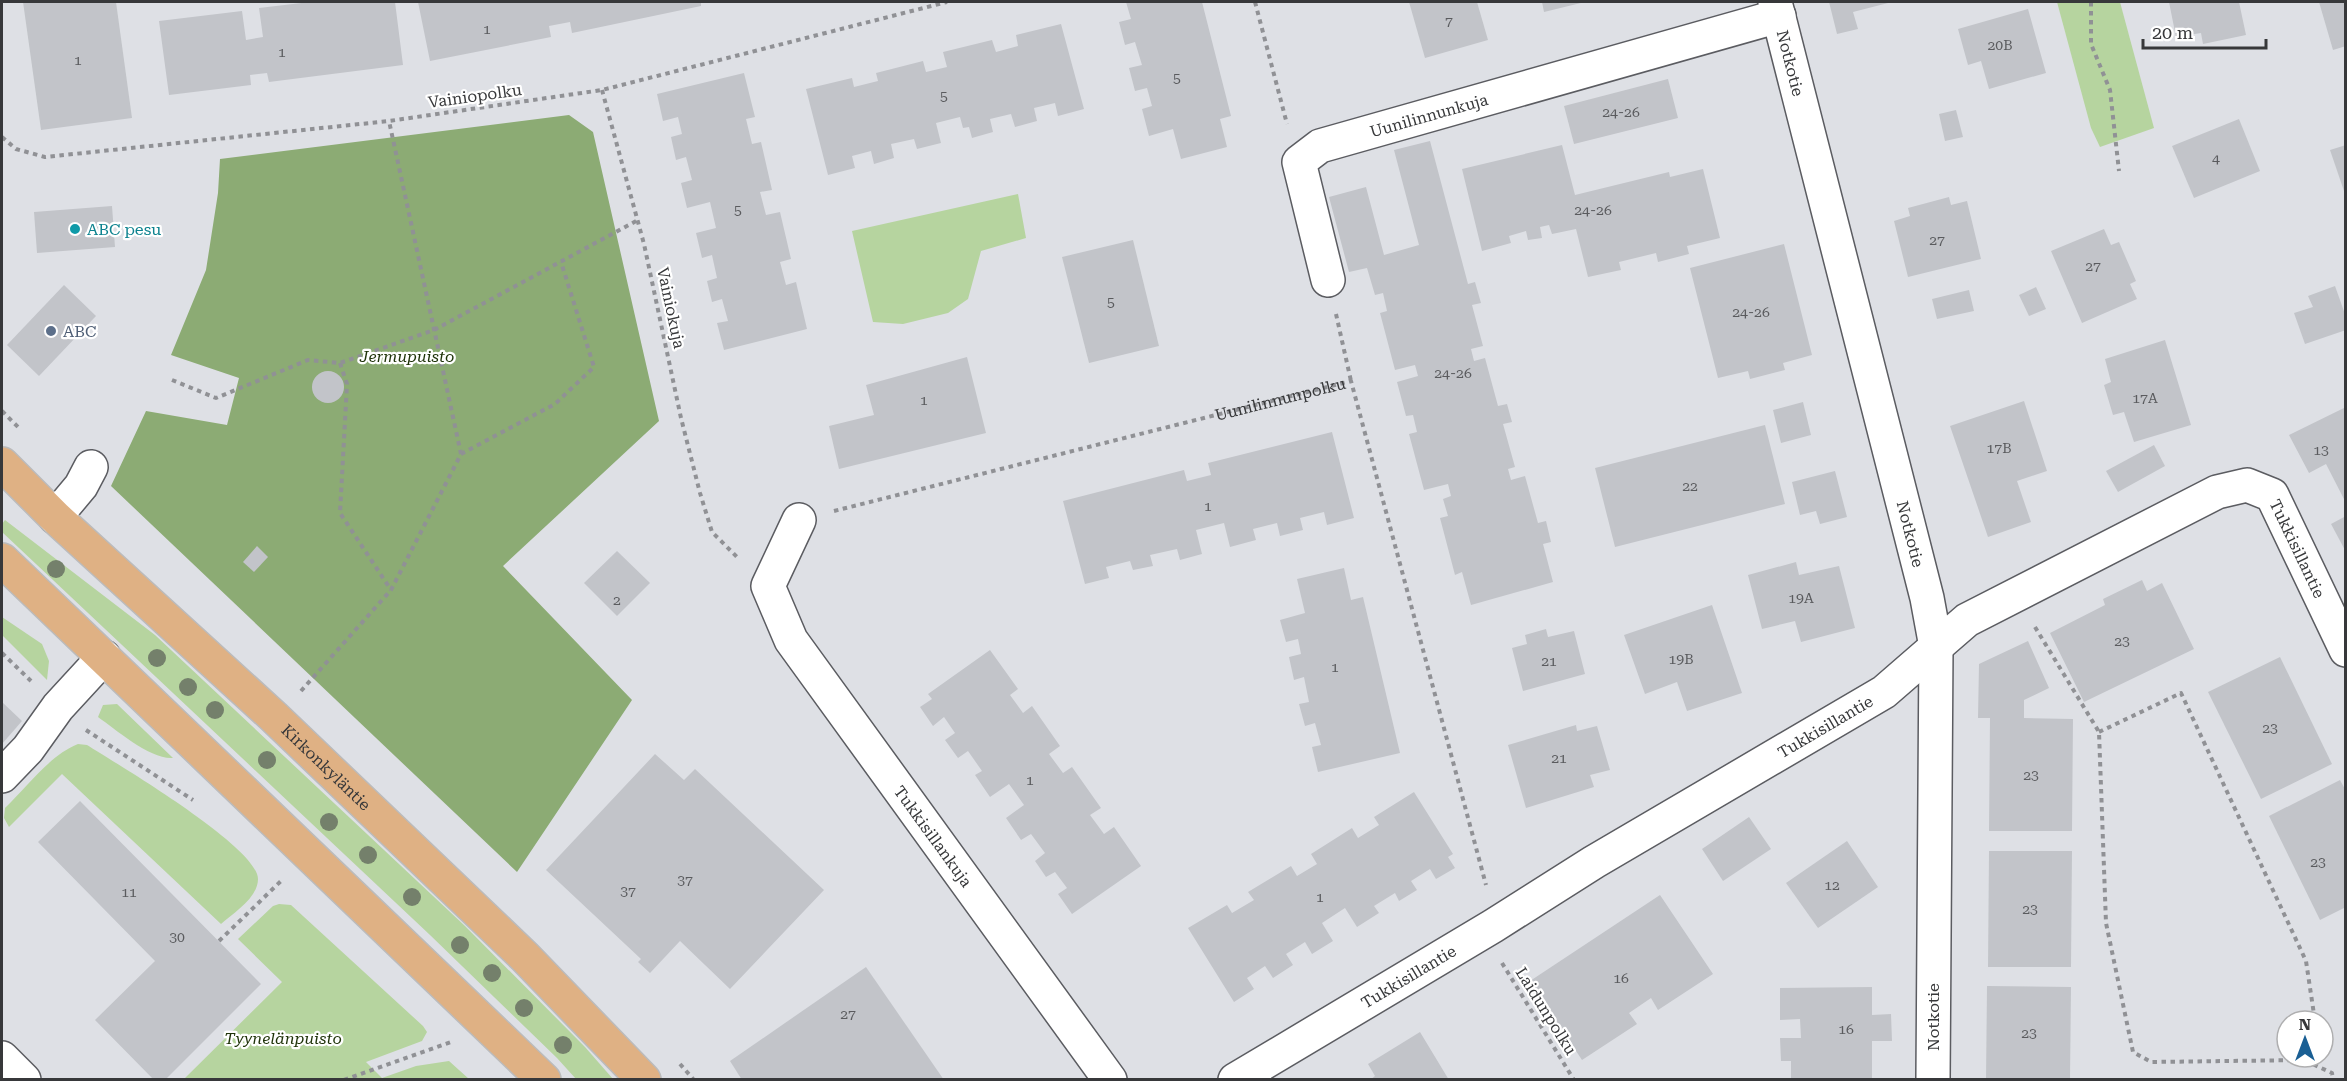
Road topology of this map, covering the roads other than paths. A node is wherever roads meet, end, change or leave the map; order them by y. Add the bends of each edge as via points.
1 (1777, 9) edge
2 (1328, 280) road end
3 (2, 464) edge
4 (91, 467) dead end
5 (55, 517) junction
6 (799, 520) road end
7 (2, 560) edge
8 (1936, 647) junction
9 (2346, 650) edge
10 (104, 657) junction
11 (2, 776) edge
12 (2, 1058) edge
13 (24, 1080) edge
14 (544, 1080) edge
15 (644, 1080) edge
16 (1110, 1080) edge
17 (1235, 1080) edge
18 (1933, 1080) edge

1 - 2 street, Uunilinnunkuja via 1320,146 1299,162
1 - 8 street, Notkotie via 1925,587
3 - 5 main road, Kirkonkyläntie
4 - 5 street
5 - 15 main road, Kirkonkyläntie via 274,717 525,957
6 - 16 street, Tukkisillankuja via 768,586 791,640
7 - 10 main road
8 - 9 street, Tukkisillantie via 1967,620 2217,492 2247,485 2272,495
8 - 17 street, Tukkisillantie via 1884,692
8 - 18 street, Notkotie
10 - 11 street
10 - 14 main road
12 - 13 street

